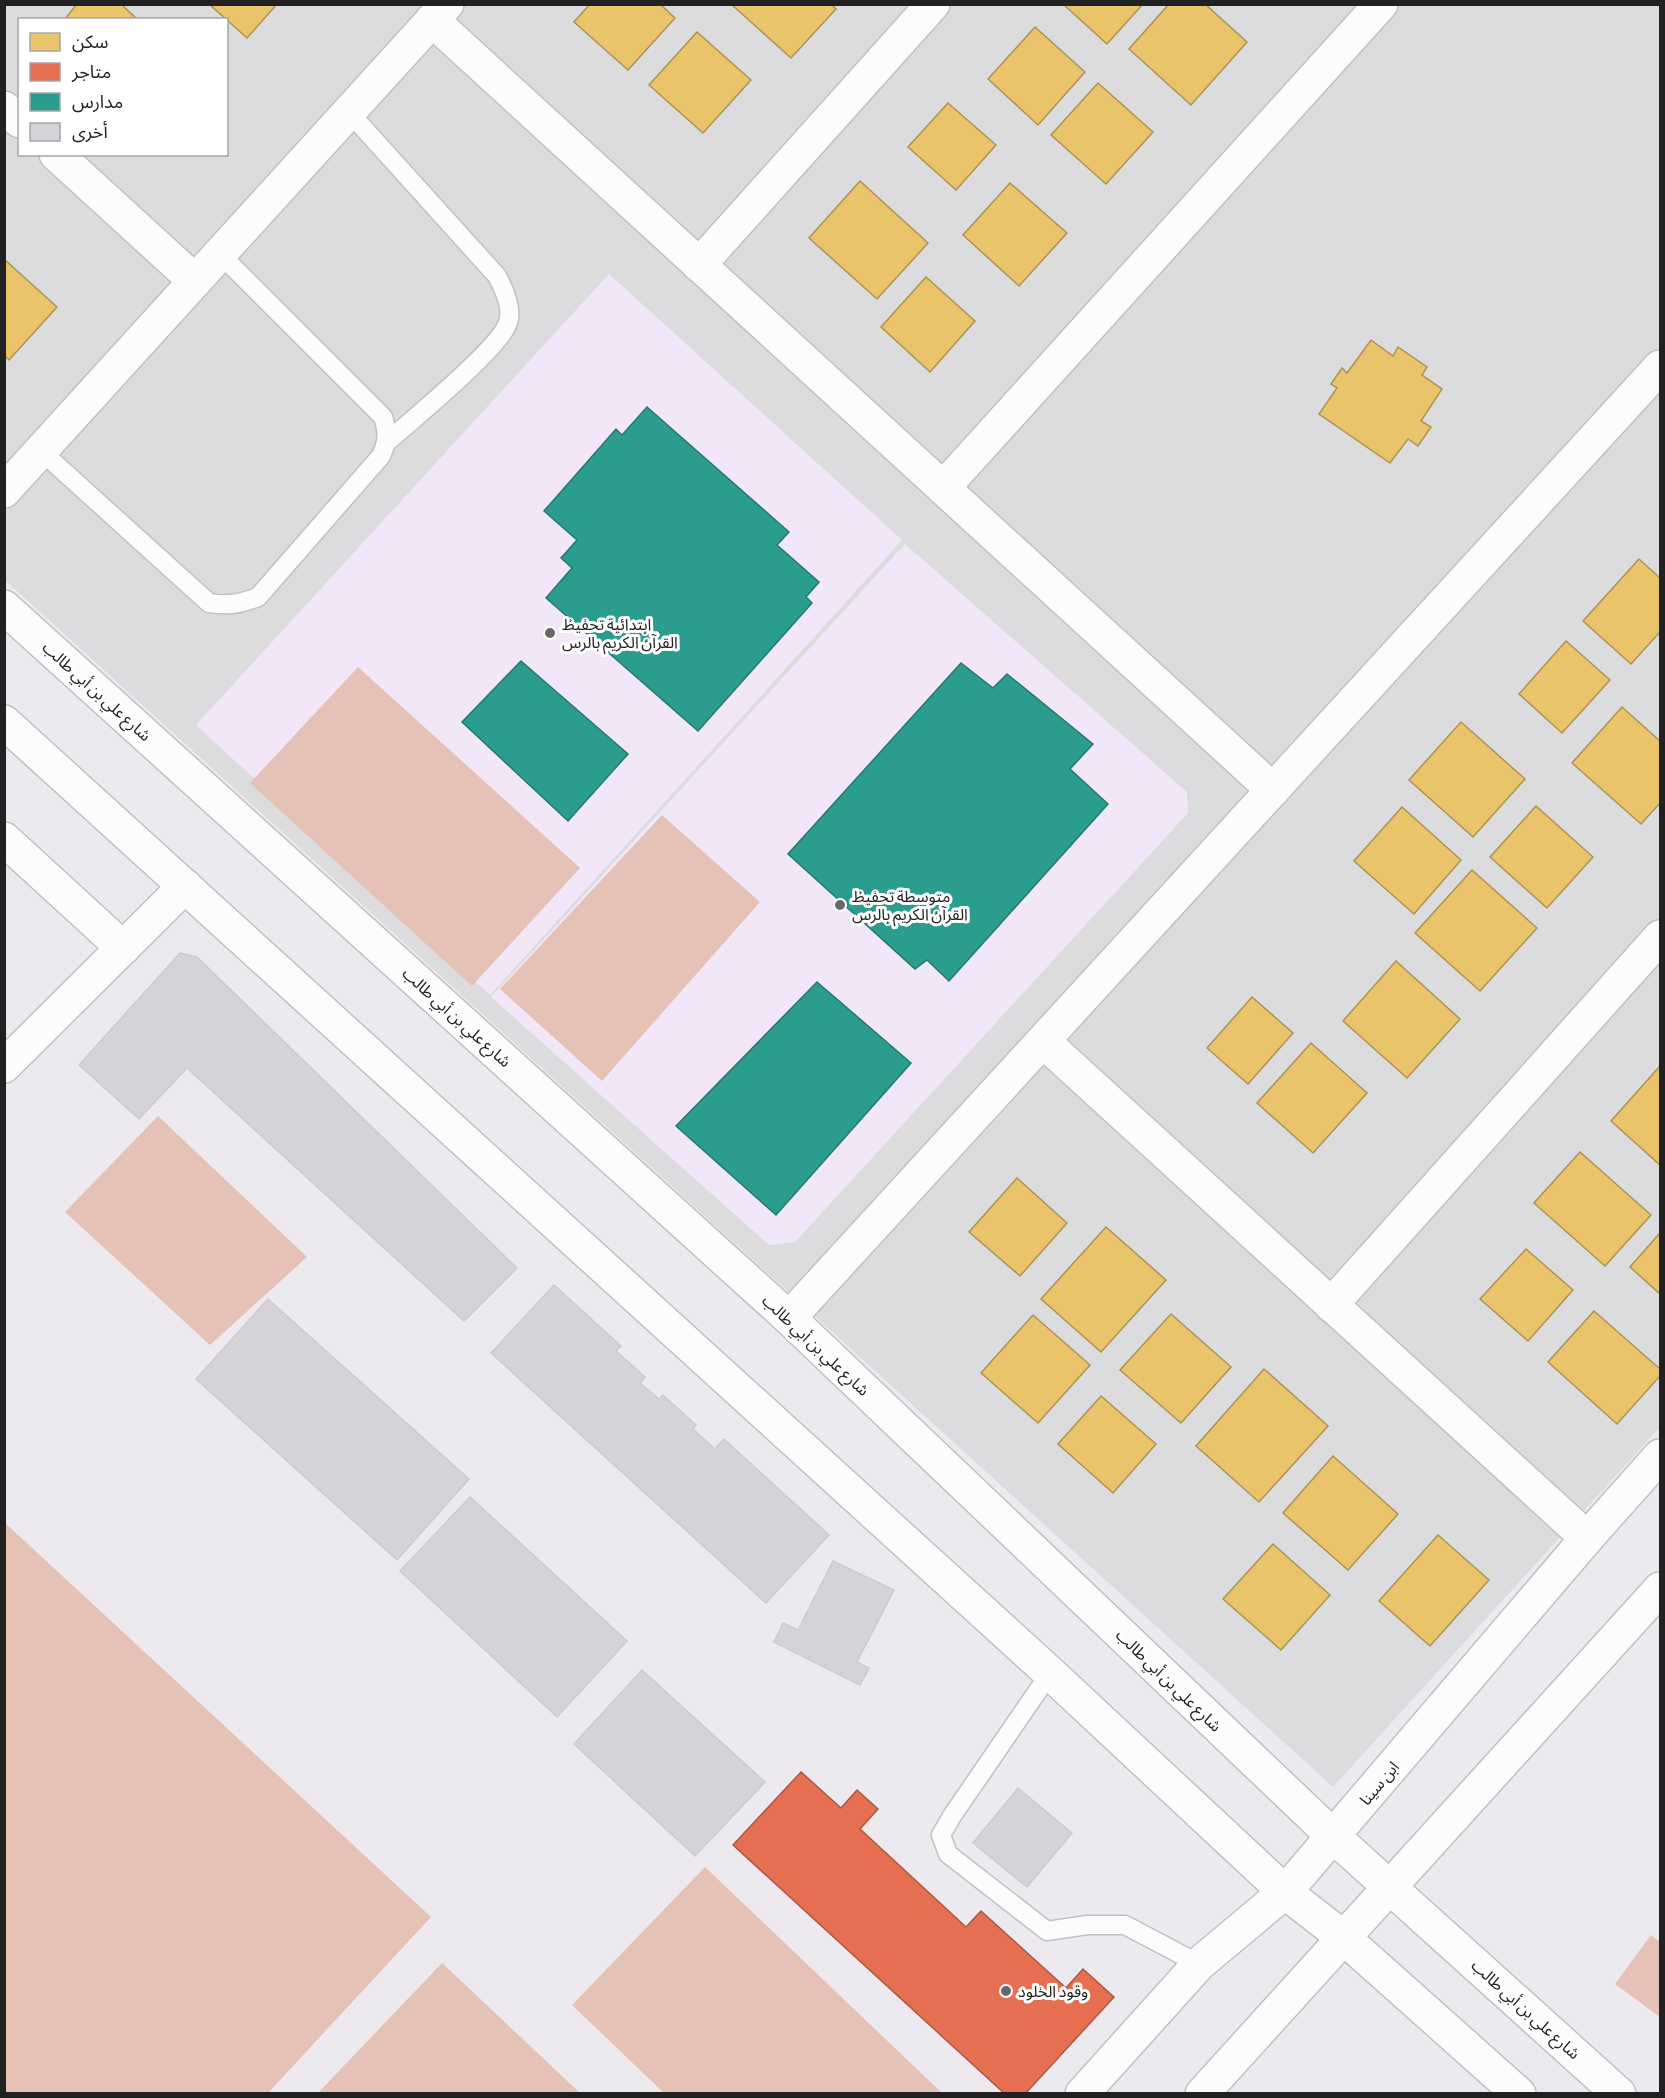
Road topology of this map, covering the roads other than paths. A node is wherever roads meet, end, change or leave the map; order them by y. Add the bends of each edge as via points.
1 (933, 4) edge
2 (1381, 4) edge
3 (439, 12) edge
4 (4, 108) edge
5 (349, 112) junction
6 (18, 119) edge
7 (58, 156) edge
8 (220, 254) junction
9 (699, 265) junction
10 (195, 281) junction
11 (1660, 367) edge
12 (387, 442) junction
13 (41, 451) junction
14 (943, 488) junction
15 (4, 491) edge
16 (4, 607) edge
17 (4, 722) edge
18 (1273, 790) junction
19 (4, 839) edge
20 (185, 886) junction
21 (1660, 937) edge
22 (123, 948) junction
23 (1043, 1041) junction
24 (4, 1066) edge
25 (1331, 1305) junction
26 (789, 1318) junction
27 (1660, 1456) edge
28 (1587, 1538) junction
29 (1660, 1589) edge
30 (1050, 1672) junction
31 (1334, 1837) junction
32 (1392, 1888) junction
33 (1285, 1892) junction
34 (1344, 1938) junction
35 (1199, 1964) junction
36 (1082, 2094) edge
37 (1202, 2094) edge
38 (1519, 2094) edge
39 (1618, 2094) edge

1 - 9 street
2 - 14 street
3 - 5 street
3 - 9 street
4 - 6 street
5 - 8 street
5 - 12 lane via 497,276 508,313 507,327 484,353
7 - 10 street
8 - 10 street
8 - 12 lane via 384,417
9 - 14 street
10 - 13 street
11 - 18 street
12 - 13 lane via 381,456 258,597 224,606 209,603 198,594
13 - 15 street
14 - 18 street
16 - 26 street, شارع علي بن أبي طالب
17 - 20 street
18 - 23 street
19 - 22 street
20 - 22 street
20 - 30 street
21 - 25 street
22 - 24 street
23 - 25 street
23 - 26 street
25 - 28 street
26 - 31 street, شارع علي بن أبي طالب
27 - 28 street, ابن سينا
28 - 31 street, ابن سينا
29 - 32 street
30 - 33 street
30 - 35 lane via 946,1825 941,1835 948,1854 1047,1931 1125,1925
31 - 32 street, شارع علي بن أبي طالب
31 - 33 street, ابن سينا
32 - 34 street
32 - 39 street, شارع علي بن أبي طالب
33 - 34 street
33 - 35 street, ابن سينا
34 - 37 street
34 - 38 street
35 - 36 street, ابن سينا

